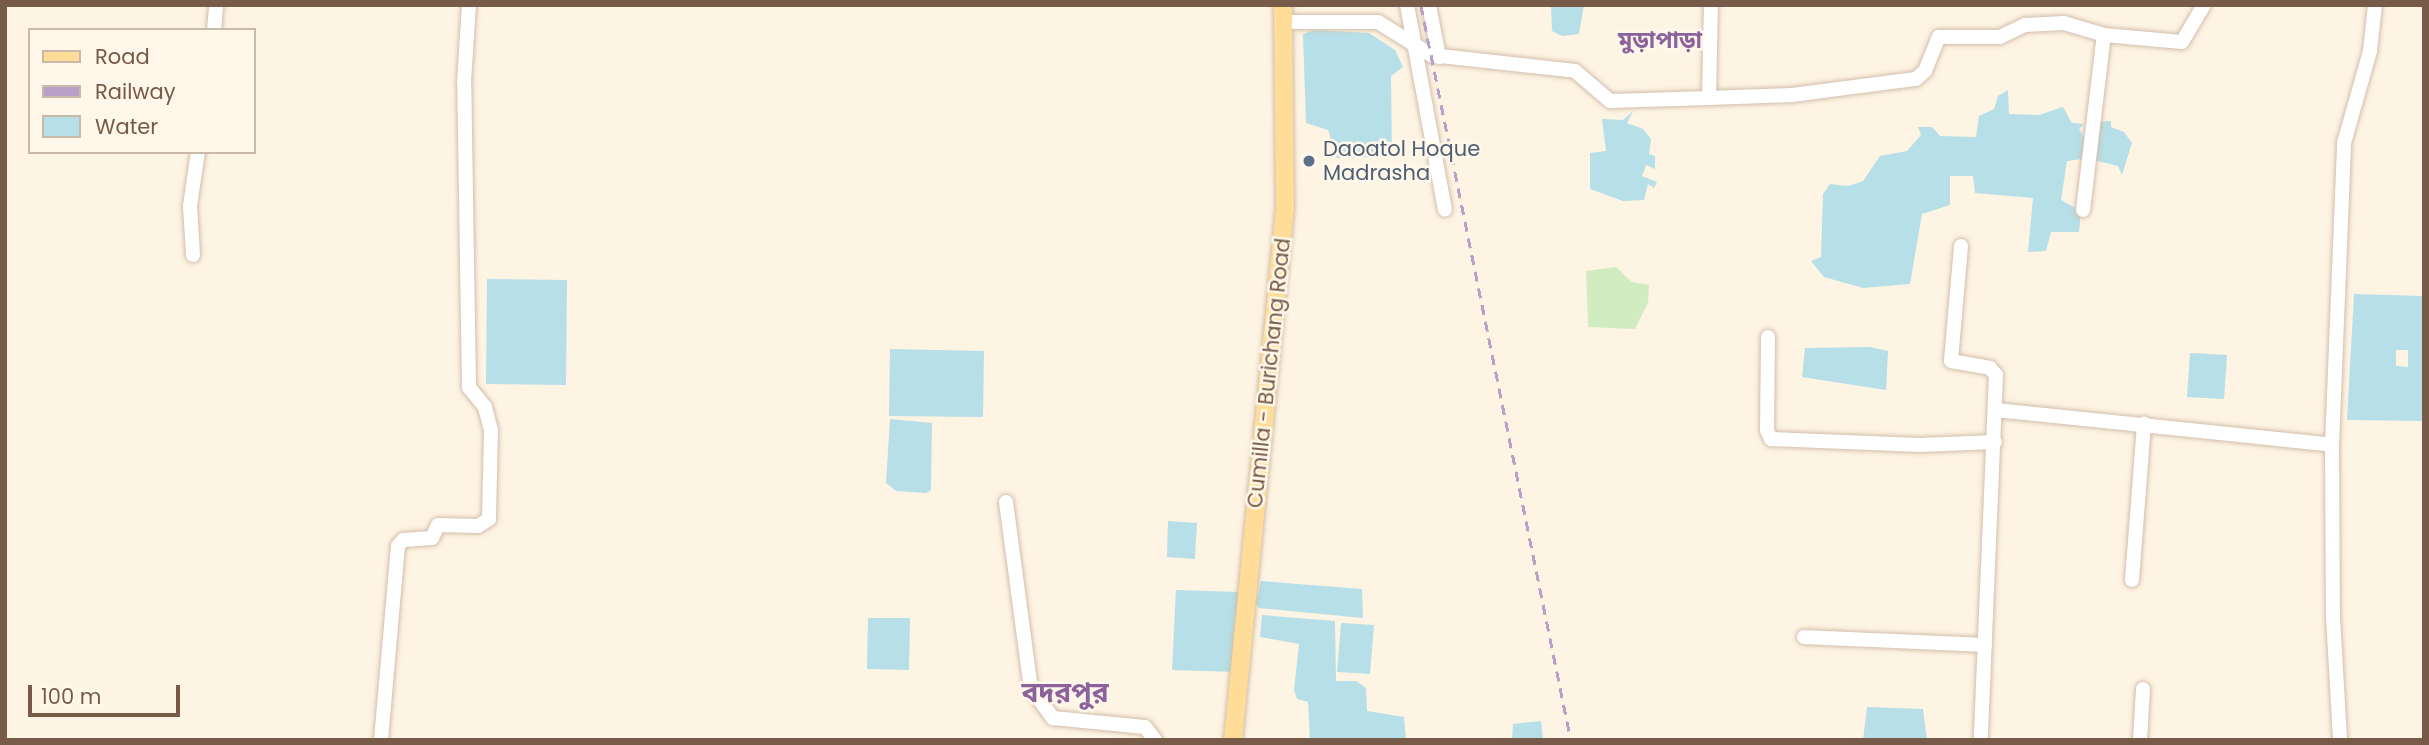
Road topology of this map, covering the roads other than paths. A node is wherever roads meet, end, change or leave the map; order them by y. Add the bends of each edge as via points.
1 (216, 5) edge
2 (469, 5) edge
3 (1407, 5) edge
4 (1429, 5) edge
5 (1711, 5) edge
6 (2204, 5) edge
7 (2375, 5) edge
8 (1285, 13) edge
9 (214, 28) edge
10 (2104, 35) junction
11 (1416, 49) junction
12 (1439, 57) junction
13 (1709, 98) junction
14 (198, 154) edge
15 (1444, 210) dead end
16 (2083, 210) dead end
17 (1961, 246) dead end
18 (193, 255) dead end
19 (1769, 337) dead end
20 (1996, 410) junction
21 (2144, 423) junction
22 (1995, 442) junction
23 (2332, 445) junction
24 (1006, 502) dead end
25 (2132, 580) dead end
26 (1804, 636) dead end
27 (1984, 645) junction
28 (2143, 689) dead end
29 (381, 740) edge
30 (1155, 740) edge
31 (1233, 740) edge
32 (1981, 740) edge
33 (2140, 740) edge
34 (2340, 740) edge

1 - 9 street
2 - 29 street via 464,82 469,387 485,407 491,430 489,519 478,526 438,525 432,538 402,540 398,546
3 - 11 street
4 - 12 street
5 - 13 street
6 - 10 street via 2182,42
7 - 23 street via 2370,51 2344,143
8 - 11 street via 1378,22
8 - 31 main road, Cumilla - Burichang Road via 1285,208
10 - 13 street via 2056,23 2025,25 2000,37 1939,37 1925,71 1916,79 1792,95
10 - 16 street
11 - 12 street
11 - 15 street
12 - 13 street via 1575,71 1610,101
14 - 18 street via 190,206
17 - 20 street via 1951,361 1996,372
19 - 22 street via 1767,430 1771,439 1920,445
20 - 21 street
20 - 22 street
21 - 23 street
21 - 25 street
22 - 27 street
23 - 34 street
24 - 30 street via 1030,682 1036,695 1053,718 1145,727
26 - 27 street
27 - 32 street
28 - 33 street

